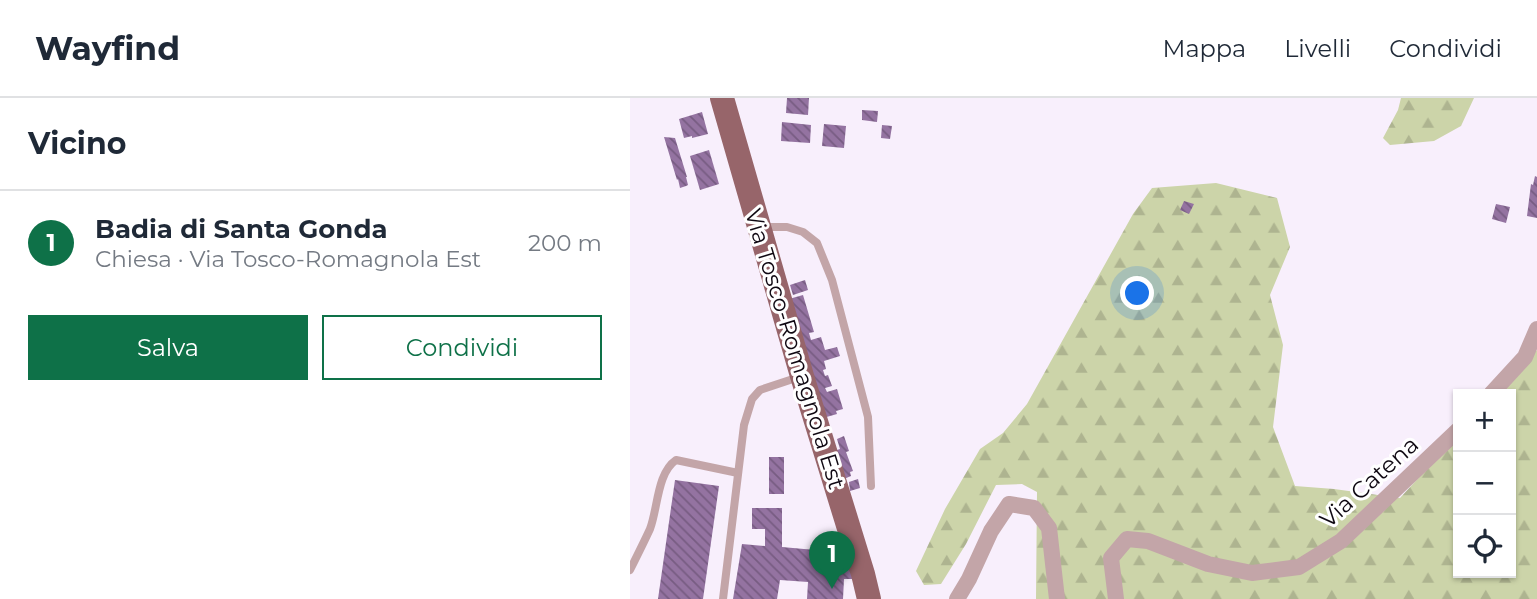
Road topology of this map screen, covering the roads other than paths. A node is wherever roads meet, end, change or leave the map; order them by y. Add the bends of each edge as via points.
1 (722, 98) edge
2 (758, 228) junction
3 (1537, 329) edge
4 (802, 376) junction
5 (1495, 389) edge
6 (1453, 435) edge
7 (738, 473) junction
8 (871, 485) dead end
9 (630, 570) edge
10 (723, 599) edge
11 (869, 599) edge
12 (957, 599) edge
13 (1057, 599) edge
14 (1116, 599) edge

1 - 2 main road, Via Tosco-Romagnola Est
2 - 4 main road, Via Tosco-Romagnola Est
2 - 8 lane via 787,227 817,243 832,280 869,417
3 - 5 street via 1525,356
4 - 7 lane via 760,390 752,399
4 - 11 main road, Via Tosco-Romagnola Est
6 - 14 street, Via Catena via 1341,541 1299,567 1252,573 1208,564 1148,541 1127,539 1111,558
7 - 9 lane via 676,460 669,465 649,530
7 - 10 lane
12 - 13 street via 1009,505 1034,508 1049,528

